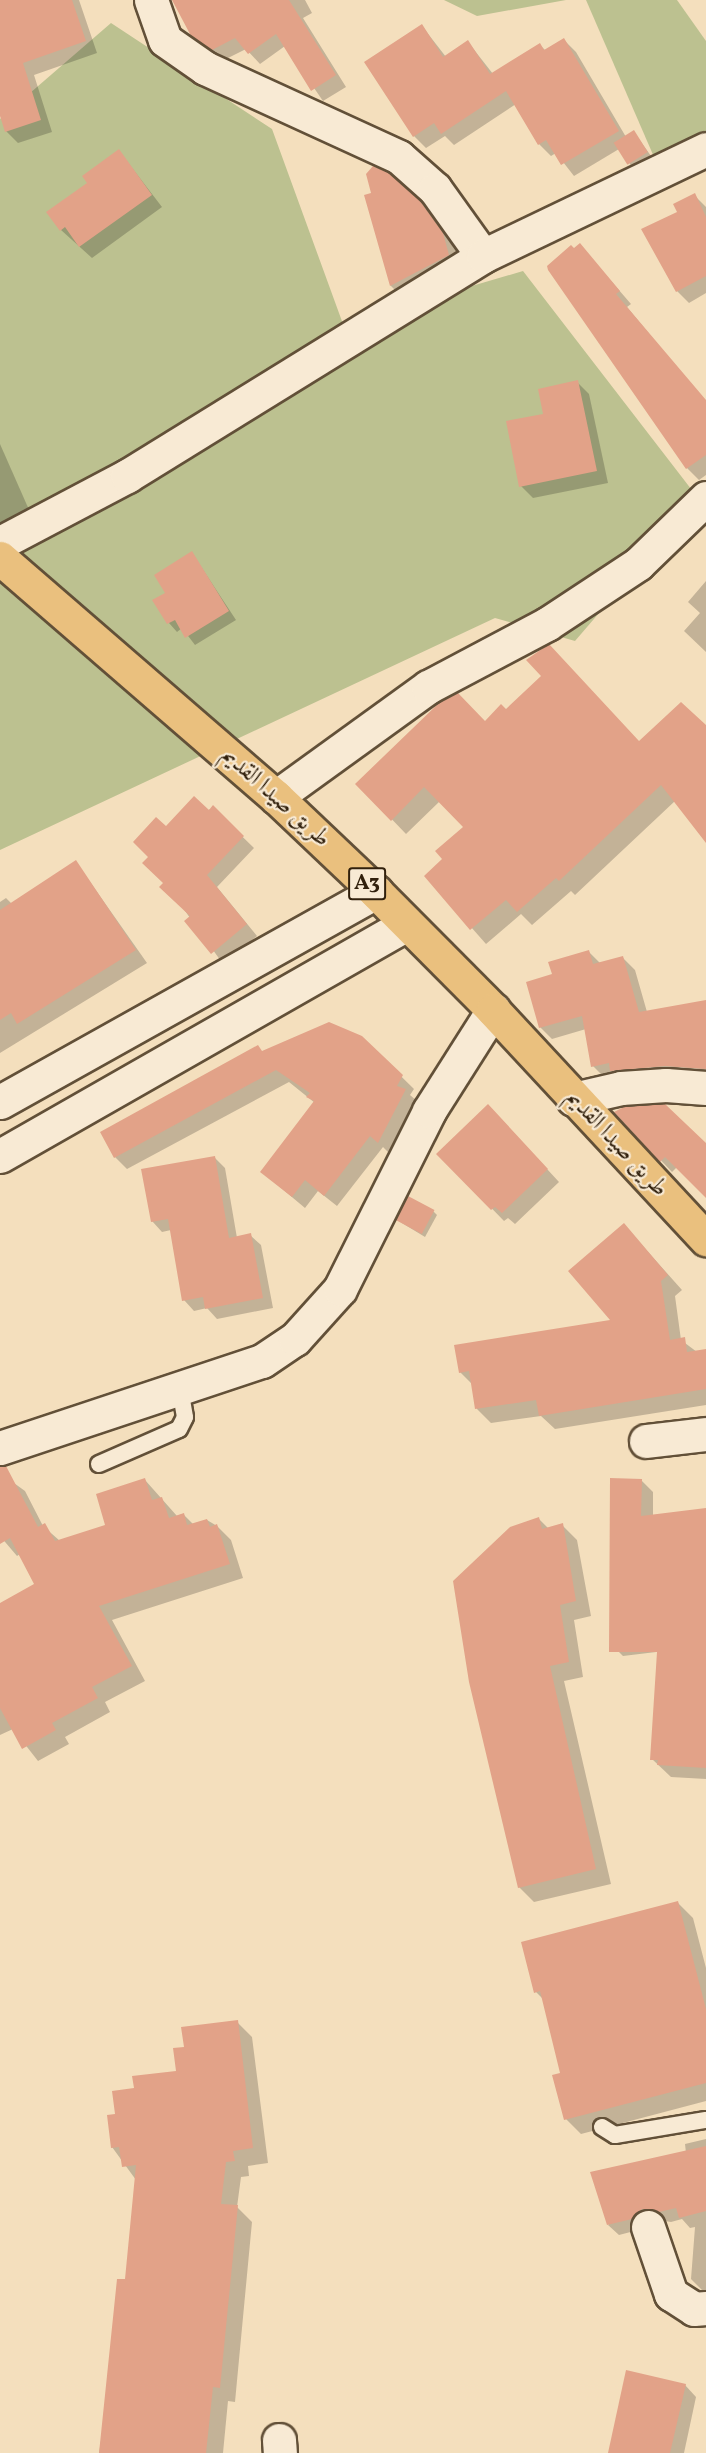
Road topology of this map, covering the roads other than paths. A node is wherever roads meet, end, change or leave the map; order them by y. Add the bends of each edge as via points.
1 (151, 0) edge
2 (706, 149) edge
3 (483, 256) junction
4 (706, 498) edge
5 (0, 543) edge
6 (0, 558) edge
7 (276, 797) junction
8 (376, 892) junction
9 (406, 924) junction
10 (493, 1010) junction
11 (706, 1088) edge
12 (573, 1099) junction
13 (0, 1102) edge
14 (0, 1156) edge
15 (706, 1239) edge
16 (180, 1389) junction
17 (706, 1434) edge
18 (646, 1441) dead end
19 (0, 1448) edge
20 (99, 1464) dead end
21 (706, 2120) edge
22 (602, 2127) dead end
23 (648, 2227) dead end
24 (706, 2308) edge

1 - 3 street via 165,40 205,68 399,157 435,189
2 - 3 street
3 - 5 street via 127,476
4 - 7 street via 638,564 547,624 428,687
6 - 7 highway, طريق صيدا القديم / A3
7 - 8 highway, طريق صيدا القديم / A3
8 - 9 highway, طريق صيدا القديم / A3
8 - 13 street
9 - 10 highway, طريق صيدا القديم / A3
9 - 14 street
10 - 12 highway, طريق صيدا القديم / A3
10 - 16 street via 429,1111 340,1289 295,1339 262,1361
11 - 12 street via 621,1088
12 - 15 highway, طريق صيدا القديم / A3
16 - 19 street
16 - 20 lane via 185,1417 179,1429
17 - 18 street
21 - 22 lane via 615,2135
23 - 24 street via 670,2294 694,2309

